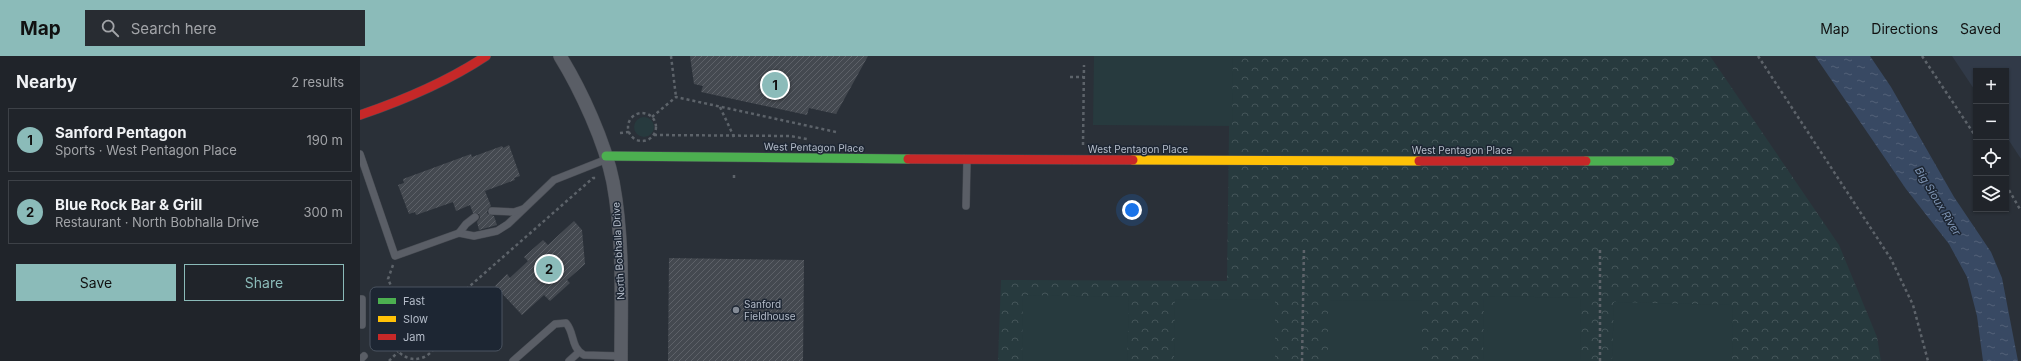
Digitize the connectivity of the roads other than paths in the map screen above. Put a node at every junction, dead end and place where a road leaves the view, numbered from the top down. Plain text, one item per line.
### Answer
1 (486, 56) edge
2 (560, 56) edge
3 (360, 115) edge
4 (360, 154) edge
5 (606, 158) junction
6 (967, 160) junction
7 (1670, 161) dead end
8 (966, 206) dead end
9 (524, 209) junction
10 (492, 210) dead end
11 (475, 217) dead end
12 (459, 233) junction
13 (360, 299) edge
14 (362, 325) dead end
15 (579, 352) junction
16 (621, 359) edge
17 (513, 361) edge
18 (569, 361) edge

1 - 3 street
2 - 5 street, North Bobhalla Drive
4 - 12 lane
5 - 6 street, West Pentagon Place
5 - 9 lane
5 - 16 street, North Bobhalla Drive
6 - 7 street, West Pentagon Place
6 - 8 lane
9 - 10 lane
9 - 12 lane
11 - 12 lane
13 - 14 lane
15 - 16 lane
15 - 17 lane
15 - 18 lane

